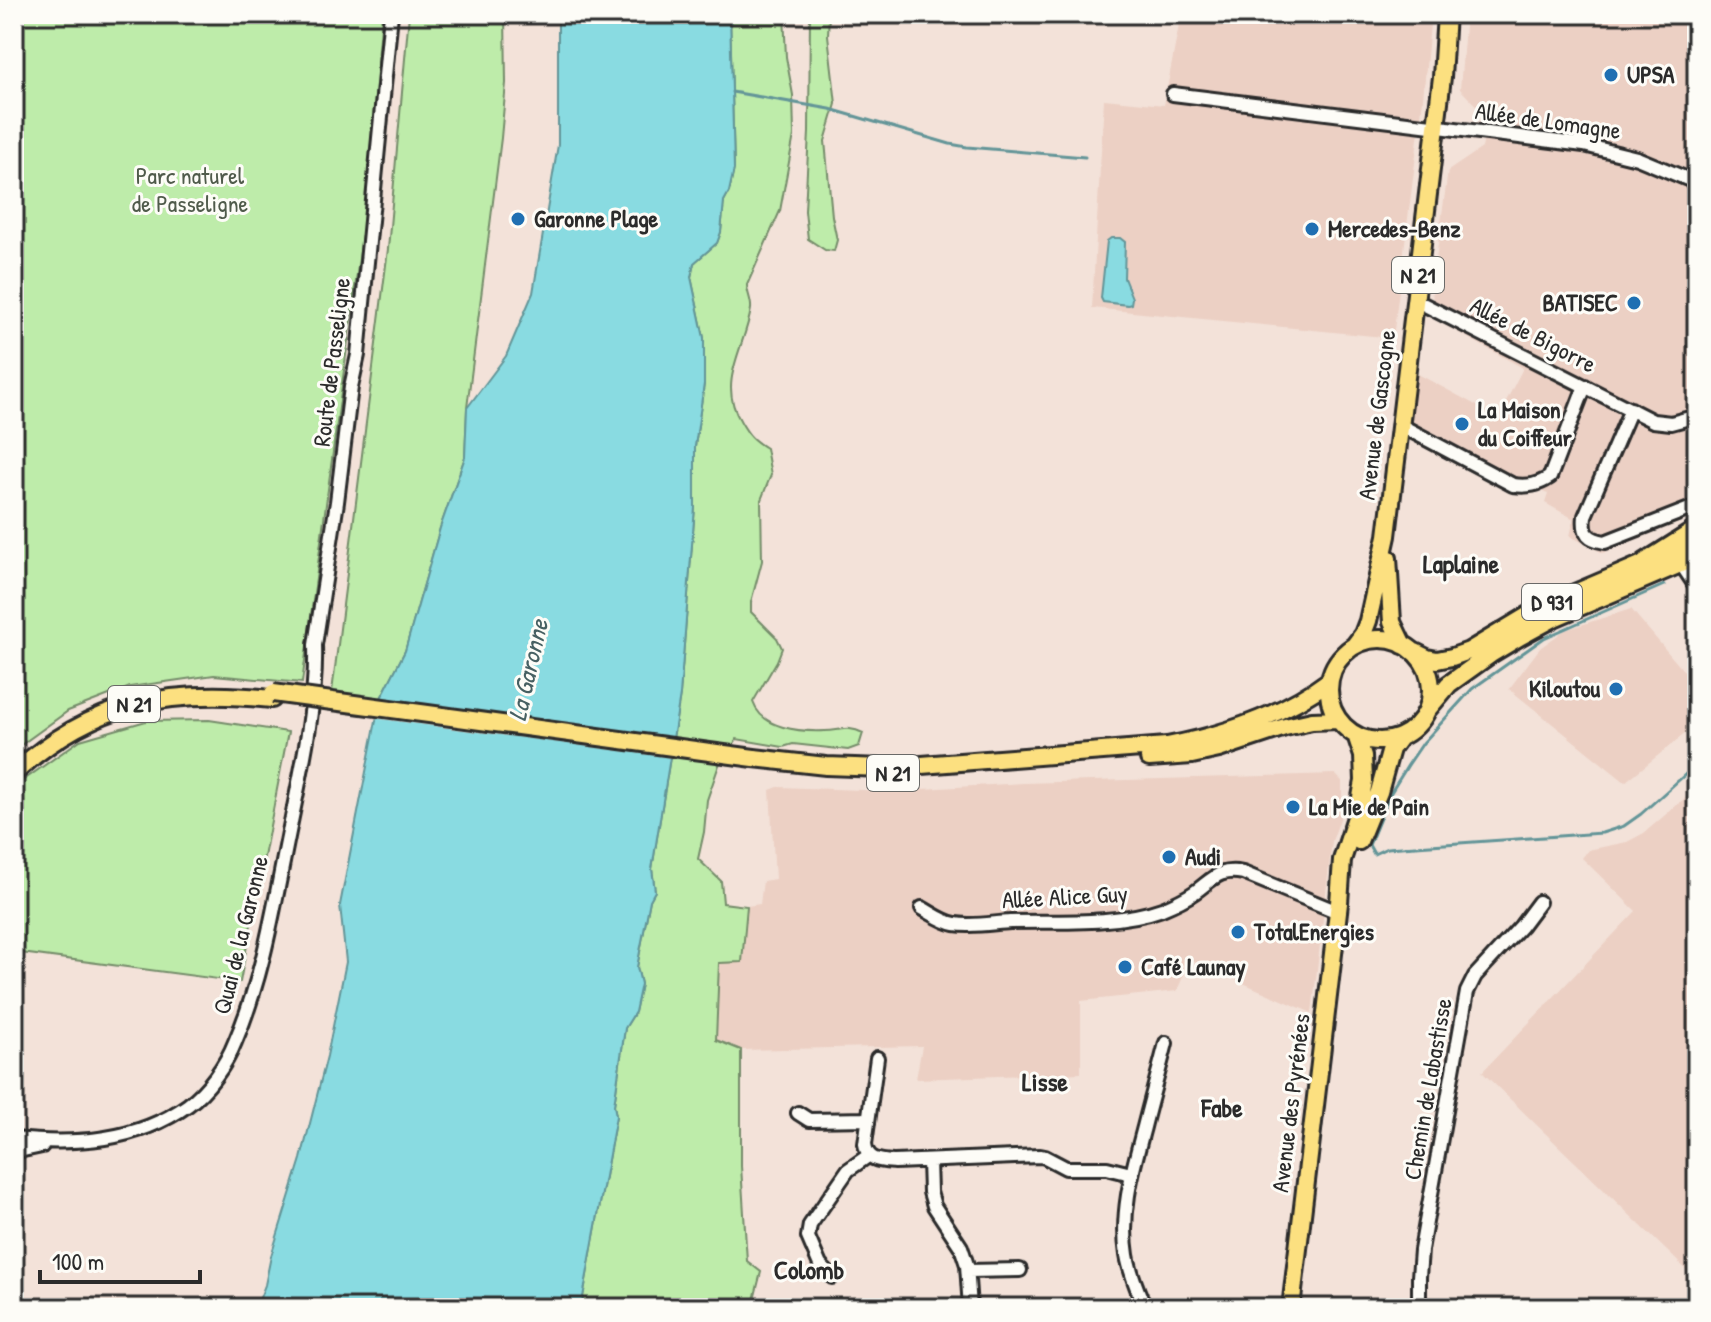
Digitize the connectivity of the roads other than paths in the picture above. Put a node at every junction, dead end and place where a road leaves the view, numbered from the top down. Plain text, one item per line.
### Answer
1 (391, 14) edge
2 (1446, 14) edge
3 (1173, 94) dead end
4 (1436, 128) junction
5 (1697, 183) edge
6 (1415, 300) junction
7 (1585, 386) junction
8 (1631, 409) junction
9 (1697, 416) edge
10 (1400, 425) junction
11 (1697, 506) edge
12 (1697, 530) edge
13 (1387, 536) junction
14 (1697, 543) edge
15 (1697, 557) edge
16 (1645, 563) junction
17 (1681, 564) junction
18 (1697, 588) edge
19 (1354, 646) junction
20 (1408, 648) junction
21 (1330, 680) junction
22 (272, 696) junction
23 (1427, 711) junction
24 (310, 715) joint
25 (1339, 720) junction
26 (1356, 735) junction
27 (1400, 737) junction
28 (754, 761) junction
29 (14, 765) edge
30 (14, 773) edge
31 (1539, 902) dead end
32 (922, 908) dead end
33 (1338, 908) junction
34 (1166, 1043) dead end
35 (877, 1058) dead end
36 (798, 1113) dead end
37 (868, 1119) junction
38 (14, 1139) edge
39 (53, 1143) junction
40 (14, 1152) edge
41 (868, 1156) junction
42 (929, 1161) junction
43 (1131, 1174) junction
44 (1020, 1270) dead end
45 (968, 1271) junction
46 (832, 1277) dead end
47 (970, 1308) edge
48 (1145, 1308) edge
49 (1291, 1308) edge
50 (1419, 1308) edge

1 - 24 street, Route de Passeligne
2 - 4 main road, Avenue de Gascogne / N 21
3 - 4 street, Allée de Lomagne
4 - 5 street, Allée de Lomagne
4 - 6 main road, Avenue de Gascogne / N 21
6 - 7 street, Allée de Bigorre
6 - 10 main road, Avenue de Gascogne / N 21
7 - 8 street, Allée de Bigorre
7 - 10 street
8 - 9 street, Allée de Bigorre
8 - 11 street
10 - 13 main road, Avenue de Gascogne / N 21
12 - 16 highway
13 - 19 main road, Avenue de Gascogne / N 21
13 - 20 main road, Avenue de Gascogne / N 21
14 - 16 main road, D 931
15 - 17 main road, D 931
16 - 20 main road, D 931
17 - 18 street
17 - 23 main road, D 931
19 - 20 main road
19 - 21 main road
20 - 23 main road
21 - 25 main road
21 - 28 main road, N 21
22 - 28 main road, N 21, bridge
22 - 29 main road, N 21
22 - 30 main road, N 21
23 - 27 main road
24 - 39 street, Quai de la Garonne
25 - 26 main road
25 - 28 main road, N 21
26 - 27 main road
26 - 33 main road, Avenue des Pyrénées
27 - 33 main road, Avenue des Pyrénées
31 - 50 street, Chemin de Labastisse
32 - 33 street, Allée Alice Guy
33 - 49 main road, Avenue des Pyrénées
34 - 43 street
35 - 37 street
36 - 37 street
37 - 41 street
38 - 39 street, Quai de la Garonne
39 - 40 street, Quai de la Garonne
41 - 42 street
41 - 46 street
42 - 43 street
42 - 45 street
43 - 48 street
44 - 45 street
45 - 47 street

